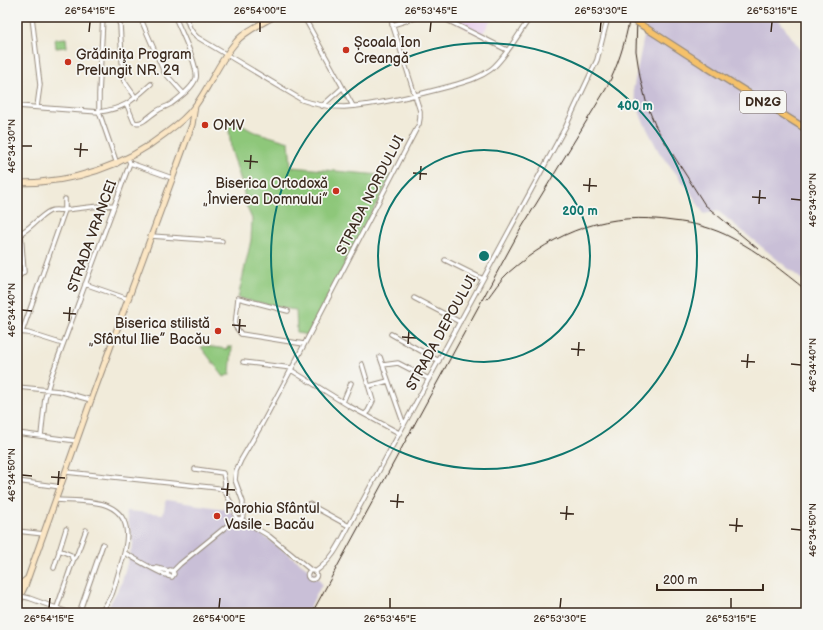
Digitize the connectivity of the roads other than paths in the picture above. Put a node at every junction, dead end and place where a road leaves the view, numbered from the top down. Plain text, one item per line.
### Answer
1 (32, 17) edge
2 (103, 17) edge
3 (117, 17) edge
4 (140, 17) edge
5 (175, 17) edge
6 (186, 17) edge
7 (273, 17) edge
8 (304, 17) edge
9 (390, 17) edge
10 (418, 17) edge
11 (441, 17) edge
12 (530, 17) edge
13 (608, 17) edge
14 (629, 17) edge
15 (392, 25) junction
16 (507, 50) junction
17 (227, 55) junction
18 (151, 84) dead end
19 (342, 88) junction
20 (183, 93) junction
21 (416, 96) junction
22 (136, 98) junction
23 (126, 105) junction
24 (17, 106) edge
25 (195, 106) junction
26 (322, 106) junction
27 (353, 106) junction
28 (37, 107) junction
29 (99, 112) junction
30 (184, 118) junction
31 (192, 125) junction
32 (806, 128) edge
33 (129, 161) junction
34 (117, 164) junction
35 (172, 178) junction
36 (17, 183) edge
37 (65, 199) dead end
38 (114, 205) junction
39 (65, 210) junction
40 (19, 234) edge
41 (151, 236) junction
42 (222, 241) dead end
43 (445, 260) dead end
44 (17, 278) edge
45 (483, 279) junction
46 (85, 284) junction
47 (414, 298) dead end
48 (128, 299) junction
49 (288, 311) dead end
50 (17, 321) edge
51 (460, 322) junction
52 (19, 332) edge
53 (391, 334) dead end
54 (63, 344) junction
55 (304, 344) junction
56 (380, 357) dead end
57 (439, 361) junction
58 (243, 362) dead end
59 (362, 364) dead end
60 (383, 365) junction
61 (292, 369) junction
62 (429, 379) junction
63 (388, 381) junction
64 (351, 383) dead end
65 (369, 386) junction
66 (17, 387) edge
67 (47, 390) junction
68 (91, 400) junction
69 (343, 402) junction
70 (365, 414) junction
71 (404, 425) junction
72 (17, 433) edge
73 (399, 433) junction
74 (41, 436) junction
75 (77, 441) junction
76 (195, 469) dead end
77 (66, 472) junction
78 (17, 481) edge
79 (61, 487) junction
80 (224, 490) junction
81 (56, 500) junction
82 (309, 504) dead end
83 (239, 515) junction
84 (350, 526) junction
85 (66, 529) dead end
86 (17, 530) edge
87 (86, 530) dead end
88 (44, 534) junction
89 (103, 544) dead end
90 (59, 550) junction
91 (125, 553) junction
92 (73, 560) junction
93 (54, 568) dead end
94 (28, 578) junction
95 (17, 587) edge
96 (19, 594) edge
97 (32, 599) junction
98 (18, 605) edge
99 (56, 608) junction
100 (54, 613) edge
101 (70, 613) edge
102 (79, 613) edge
103 (101, 613) edge

1 - 28 street
2 - 29 street
3 - 22 street
4 - 20 street
5 - 20 street
6 - 17 street
7 - 17 street
8 - 19 street
9 - 15 street, STRADA NORDULUI
10 - 15 street
11 - 16 street
12 - 16 street
13 - 45 street, STRADA DEPOULUI
14 - 32 main road, DN2G, bridge
15 - 21 street, STRADA NORDULUI
16 - 21 street
17 - 25 street
17 - 26 street
18 - 22 street
19 - 26 street
19 - 27 street
20 - 23 street
21 - 27 street
21 - 55 street, STRADA NORDULUI
22 - 23 street
23 - 29 street
24 - 28 street
25 - 30 street
25 - 31 street
26 - 27 street
28 - 29 street
29 - 34 street
30 - 31 street
30 - 33 street
31 - 35 street
33 - 34 street
33 - 35 street
33 - 38 street, STRADA VRANCEI
34 - 36 street
35 - 41 street
37 - 39 street
38 - 39 street
38 - 46 street, STRADA VRANCEI
39 - 40 street
39 - 52 street
40 - 44 street
41 - 42 street
41 - 48 street
43 - 45 street
45 - 51 street, STRADA DEPOULUI
46 - 48 street
46 - 54 street, STRADA VRANCEI
47 - 51 street
48 - 68 street
49 - 55 street
50 - 52 street
51 - 57 street, STRADA DEPOULUI
52 - 54 street
53 - 57 street
54 - 67 street, STRADA VRANCEI
55 - 61 street, STRADA NORDULUI
56 - 60 street
57 - 62 street, STRADA DEPOULUI
58 - 61 street
59 - 65 street
60 - 62 street
60 - 63 street
61 - 69 street
61 - 83 street, STRADA NORDULUI
62 - 71 street, STRADA DEPOULUI
63 - 65 street
63 - 71 street
64 - 69 street
65 - 70 street
66 - 67 street
67 - 68 street
67 - 74 street, STRADA VRANCEI
68 - 75 street
69 - 70 street
70 - 73 street
71 - 73 street, STRADA DEPOULUI
72 - 74 street
73 - 84 street, STRADA DEPOULUI
74 - 75 street
75 - 77 street
76 - 80 street
77 - 79 street
77 - 80 street
78 - 79 street
79 - 81 street
80 - 83 street
81 - 88 street
81 - 91 street
82 - 84 street
83 - 84 street, STRADA DEPOULUI
83 - 91 street
85 - 90 street
86 - 88 street
87 - 92 street
88 - 94 street
89 - 102 street
90 - 92 street
90 - 93 street
91 - 103 street
92 - 99 street
94 - 95 street
94 - 96 street
96 - 97 street
96 - 98 street
97 - 98 street
97 - 99 street
99 - 100 street
99 - 101 street

